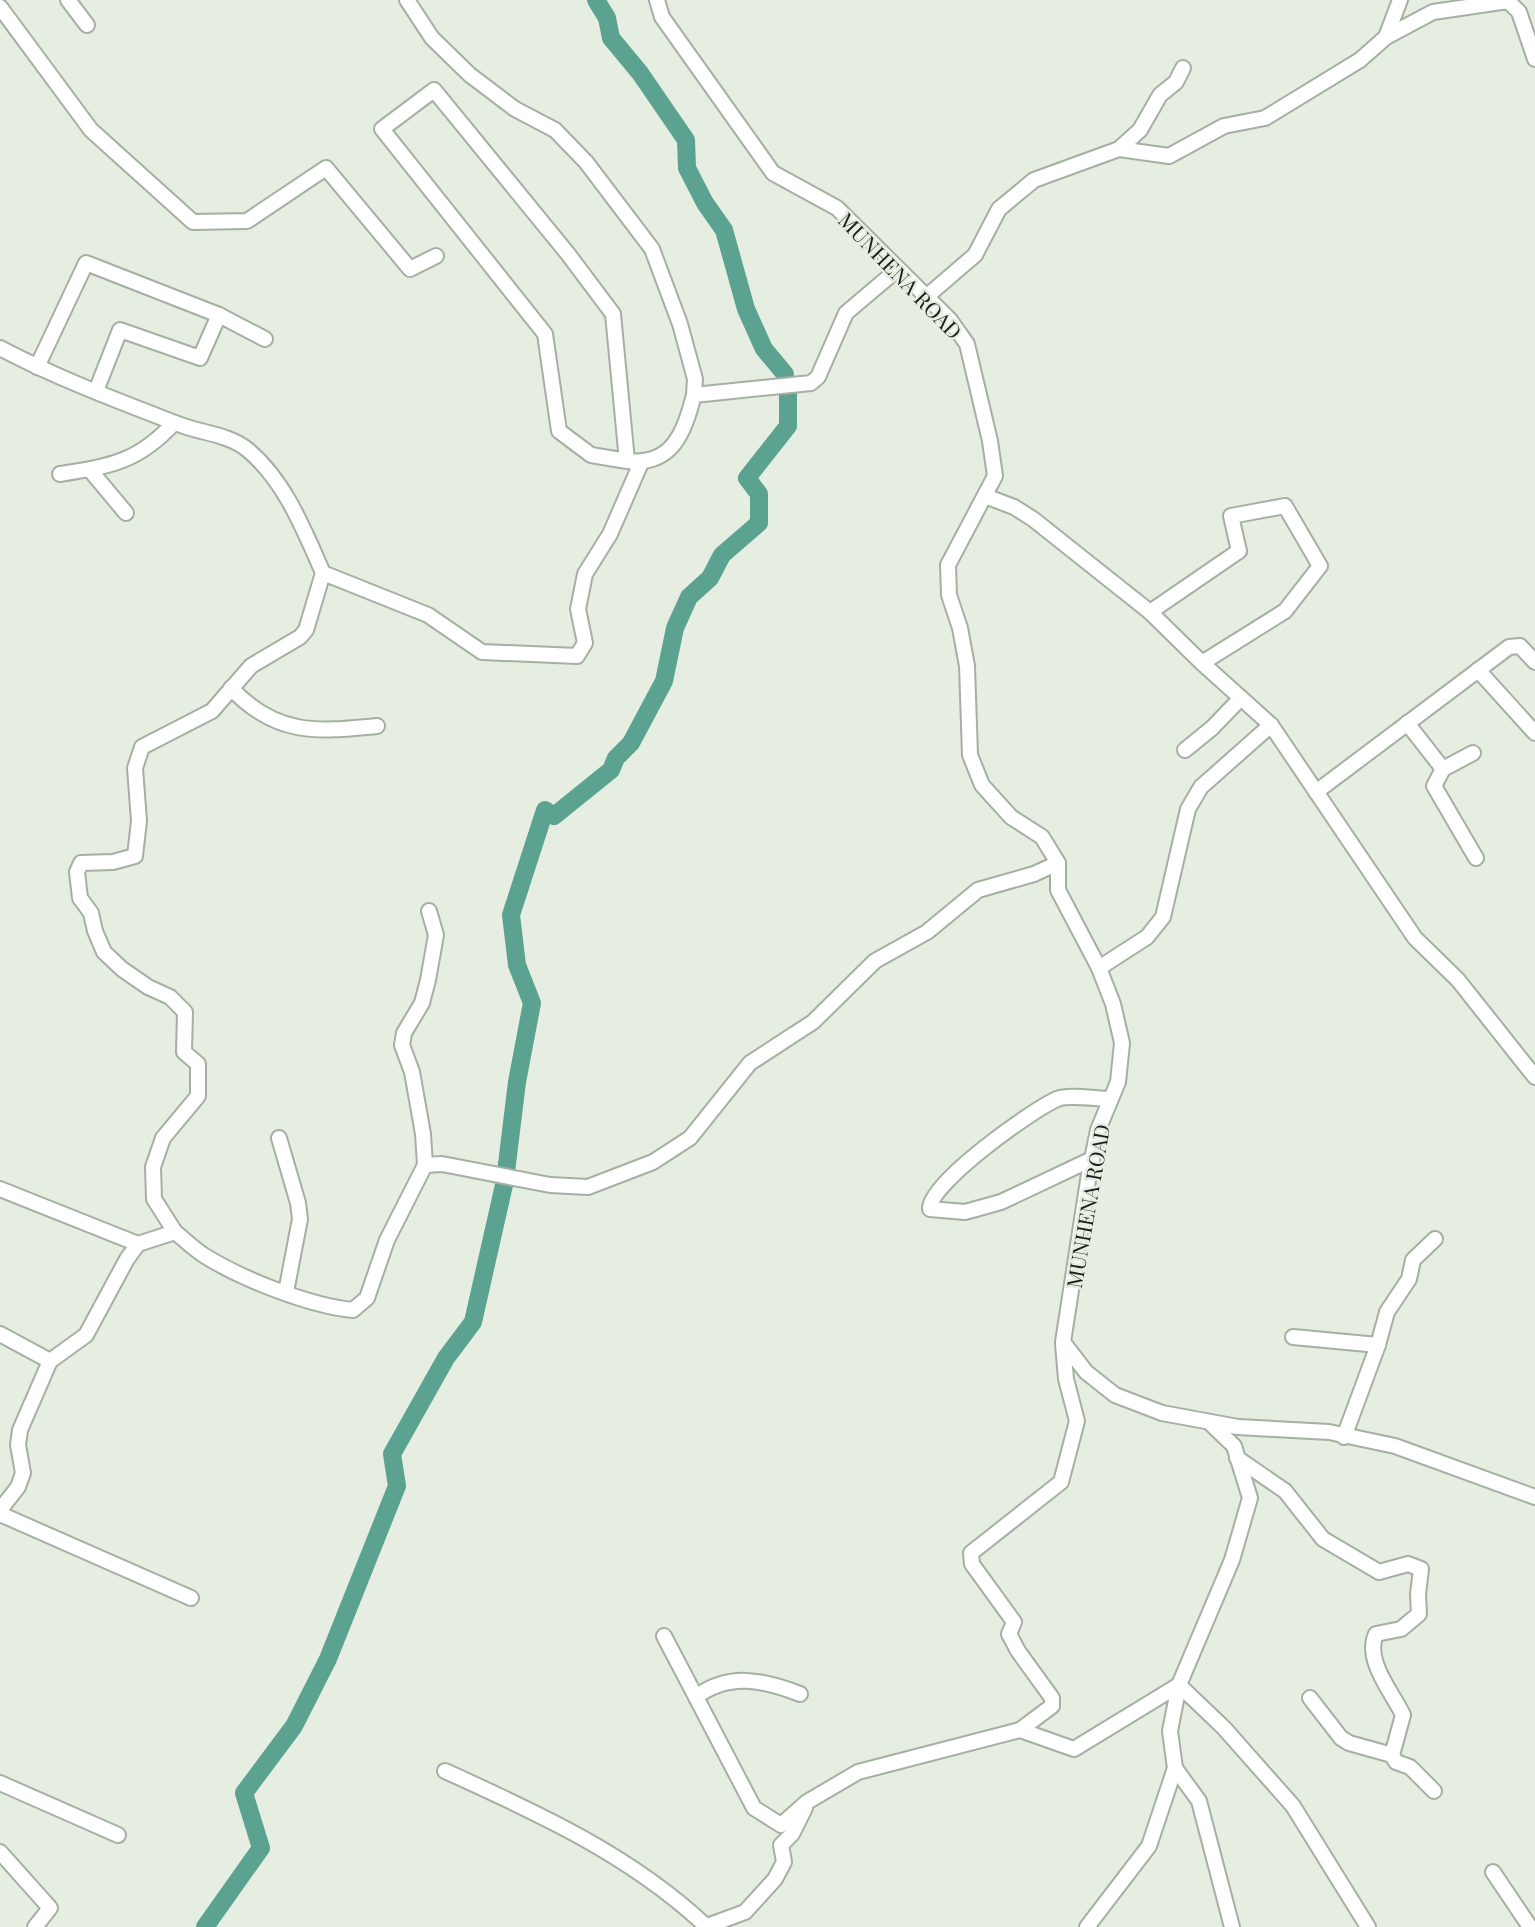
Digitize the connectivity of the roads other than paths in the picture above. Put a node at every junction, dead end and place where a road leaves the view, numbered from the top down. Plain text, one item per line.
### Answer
1 (68, 0) edge
2 (407, 0) edge
3 (657, 0) edge
4 (1400, 0) edge
5 (0, 7) edge
6 (87, 25) dead end
7 (1386, 37) junction
8 (1535, 59) edge
9 (1183, 68) dead end
10 (1119, 149) junction
11 (436, 256) dead end
12 (898, 269) junction
13 (926, 297) junction
14 (219, 316) junction
15 (265, 339) dead end
16 (0, 348) edge
17 (37, 367) junction
18 (96, 391) junction
19 (695, 395) junction
20 (174, 423) junction
21 (634, 462) junction
22 (90, 470) junction
23 (60, 474) dead end
24 (985, 496) junction
25 (126, 513) dead end
26 (323, 573) junction
27 (1150, 612) junction
28 (1535, 662) edge
29 (1202, 663) junction
30 (1478, 670) junction
31 (231, 688) junction
32 (1241, 698) junction
33 (1407, 723) junction
34 (1271, 725) junction
35 (377, 726) dead end
36 (1535, 733) edge
37 (1185, 750) dead end
38 (1473, 753) dead end
39 (1443, 769) junction
40 (1316, 792) junction
41 (1476, 858) dead end
42 (1058, 863) junction
43 (429, 911) dead end
44 (1099, 968) junction
45 (1535, 1077) edge
46 (1110, 1099) junction
47 (279, 1138) dead end
48 (1092, 1159) junction
49 (425, 1165) junction
50 (0, 1189) edge
51 (175, 1232) junction
52 (1435, 1239) dead end
53 (138, 1244) junction
54 (286, 1292) junction
55 (0, 1334) edge
56 (1293, 1336) dead end
57 (1063, 1342) junction
58 (1378, 1345) junction
59 (50, 1361) junction
60 (1208, 1422) junction
61 (1344, 1437) junction
62 (1237, 1458) junction
63 (1535, 1497) edge
64 (0, 1512) edge
65 (191, 1598) dead end
66 (664, 1636) dead end
67 (1179, 1685) junction
68 (800, 1695) dead end
69 (696, 1697) junction
70 (1310, 1698) dead end
71 (1020, 1730) junction
72 (1392, 1755) junction
73 (1175, 1768) junction
74 (445, 1771) dead end
75 (0, 1783) edge
76 (1434, 1791) dead end
77 (807, 1802) junction
78 (118, 1835) dead end
79 (0, 1852) edge
80 (1493, 1872) dead end
81 (35, 1927) edge
82 (707, 1927) edge
83 (1087, 1927) edge
84 (1232, 1927) edge
85 (1368, 1927) edge
86 (1530, 1927) edge

1 - 6 street
2 - 19 street
3 - 12 street, MUNHENA ROAD
4 - 7 street
5 - 11 street
7 - 8 street
7 - 10 street
9 - 10 street
10 - 13 street
12 - 13 street, MUNHENA ROAD
12 - 19 street
13 - 24 street, MUNHENA ROAD
14 - 15 street
14 - 17 street
14 - 18 street
16 - 17 street
17 - 18 street
18 - 20 street
19 - 21 street
20 - 22 street
20 - 26 street
21 - 21 street
21 - 26 street
22 - 23 street
22 - 25 street
24 - 27 street
24 - 42 street, MUNHENA ROAD
26 - 31 street
27 - 29 street
27 - 29 street
28 - 30 street
29 - 32 street
30 - 33 street
30 - 36 street
31 - 35 street
31 - 51 street
32 - 34 street
32 - 37 street
33 - 39 street
33 - 40 street
34 - 40 street
34 - 44 street
38 - 39 street
39 - 41 street
40 - 45 street
42 - 44 street, MUNHENA ROAD
42 - 49 street
43 - 49 street
44 - 46 street, MUNHENA ROAD
46 - 48 street, MUNHENA ROAD
46 - 48 street
47 - 54 street
48 - 57 street, MUNHENA ROAD
49 - 54 street
50 - 53 street
51 - 53 street
51 - 54 street
52 - 58 street
53 - 59 street
55 - 59 street
56 - 58 street
57 - 60 street
57 - 71 street, MUNHENA ROAD
58 - 61 street
59 - 64 street
60 - 61 street
60 - 62 street
61 - 63 street
62 - 67 street
62 - 72 street
64 - 65 street
66 - 69 street
67 - 71 street
67 - 73 street
67 - 85 street
68 - 69 street
69 - 77 street
70 - 72 street
71 - 77 street
72 - 76 street
73 - 83 street
73 - 84 street
74 - 82 street
75 - 78 street
77 - 82 street
79 - 81 street
80 - 86 street

